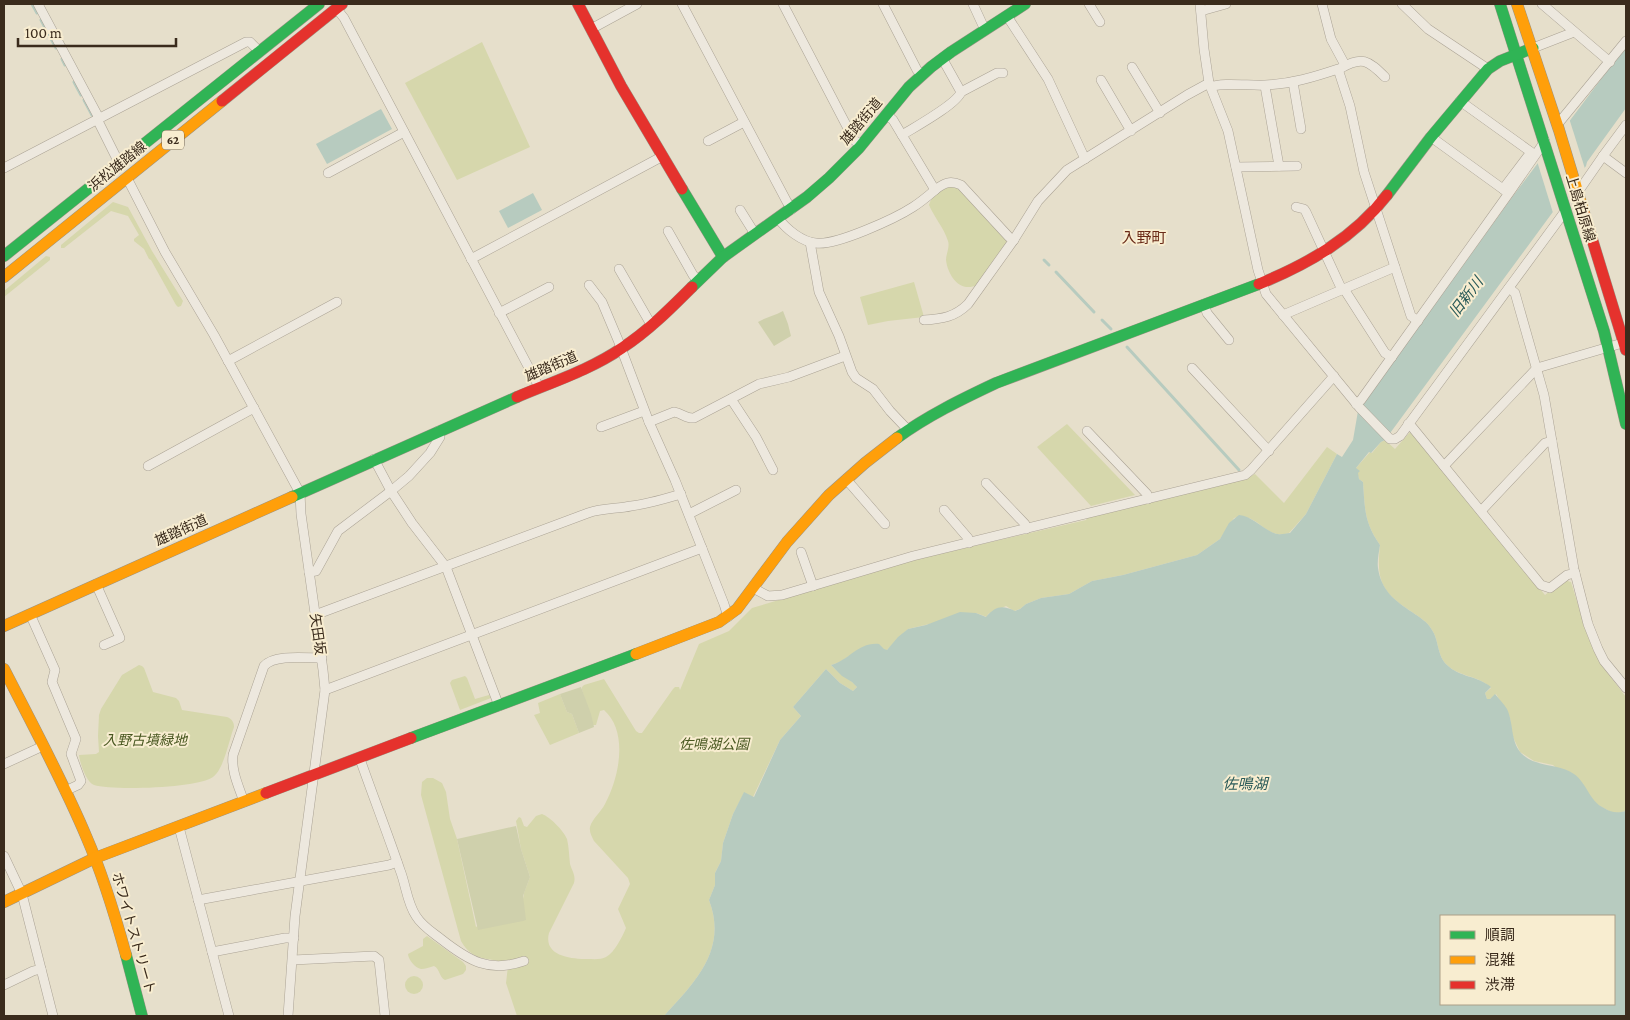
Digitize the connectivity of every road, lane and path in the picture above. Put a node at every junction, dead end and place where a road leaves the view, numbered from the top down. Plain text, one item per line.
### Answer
1 (38, 4) edge
2 (319, 4) edge
3 (578, 4) edge
4 (637, 4) edge
5 (682, 4) edge
6 (783, 4) edge
7 (883, 4) edge
8 (973, 4) edge
9 (1025, 4) edge
10 (1089, 4) edge
11 (1226, 4) edge
12 (1322, 4) edge
13 (1402, 4) edge
14 (1500, 4) edge
15 (1517, 4) edge
16 (1542, 4) edge
17 (339, 6) edge
18 (1200, 7) edge
19 (1007, 16) junction
20 (1100, 22) dead end
21 (591, 29) junction
22 (985, 30) junction
23 (1574, 32) junction
24 (1626, 41) edge
25 (1532, 48) junction
26 (259, 51) junction
27 (1517, 54) junction
28 (942, 58) junction
29 (1610, 62) junction
30 (1132, 67) dead end
31 (1342, 67) junction
32 (1488, 69) junction
33 (1003, 73) dead end
34 (922, 75) junction
35 (1385, 77) dead end
36 (1101, 80) dead end
37 (1293, 82) junction
38 (1210, 85) junction
39 (1265, 86) junction
40 (961, 92) junction
41 (1460, 100) junction
42 (1160, 113) junction
43 (886, 114) junction
44 (98, 119) junction
45 (744, 122) junction
46 (1626, 125) edge
47 (1558, 127) junction
48 (1301, 129) dead end
49 (1131, 131) junction
50 (404, 132) junction
51 (902, 136) junction
52 (1431, 137) junction
53 (708, 141) dead end
54 (1545, 144) junction
55 (861, 145) junction
56 (663, 156) junction
57 (1603, 156) junction
58 (1085, 159) junction
59 (119, 163) junction
60 (1279, 166) junction
61 (1297, 166) dead end
62 (1236, 167) junction
63 (4, 168) edge
64 (328, 173) dead end
65 (1626, 173) edge
66 (127, 178) junction
67 (1577, 189) junction
68 (935, 190) junction
69 (1506, 191) junction
70 (1296, 207) dead end
71 (1565, 207) junction
72 (792, 209) junction
73 (1376, 209) junction
74 (740, 210) dead end
75 (778, 218) junction
76 (668, 231) dead end
77 (755, 234) junction
78 (1014, 240) junction
79 (810, 242) junction
80 (1325, 251) junction
81 (4, 256) edge
82 (723, 257) junction
83 (470, 259) junction
84 (1395, 267) junction
85 (619, 269) dead end
86 (4, 277) edge
87 (698, 281) junction
88 (1262, 282) junction
89 (589, 285) dead end
90 (549, 287) dead end
91 (1509, 288) junction
92 (1343, 289) junction
93 (337, 302) dead end
94 (1204, 304) junction
95 (499, 313) junction
96 (1283, 315) junction
97 (924, 320) dead end
98 (1418, 321) junction
99 (653, 325) junction
100 (1229, 340) dead end
101 (1626, 345) edge
102 (1609, 347) junction
103 (621, 349) junction
104 (845, 356) junction
105 (1392, 357) junction
106 (228, 361) junction
107 (1192, 368) dead end
108 (1536, 368) junction
109 (1334, 376) junction
110 (539, 388) junction
111 (731, 399) junction
112 (1358, 405) junction
113 (254, 408) junction
114 (644, 410) junction
115 (649, 422) junction
116 (1408, 424) junction
117 (1626, 424) edge
118 (601, 427) dead end
119 (908, 430) junction
120 (438, 431) junction
121 (1087, 432) dead end
122 (1552, 441) junction
123 (1268, 451) junction
124 (374, 459) junction
125 (148, 466) dead end
126 (1444, 466) junction
127 (773, 470) dead end
128 (846, 479) junction
129 (986, 483) dead end
130 (736, 490) dead end
131 (391, 491) junction
132 (300, 493) junction
133 (681, 494) junction
134 (1148, 499) junction
135 (944, 510) dead end
136 (1481, 511) junction
137 (689, 514) junction
138 (885, 524) dead end
139 (1026, 529) junction
140 (969, 543) junction
141 (702, 548) junction
142 (801, 552) dead end
143 (446, 567) junction
144 (309, 572) junction
145 (1575, 573) junction
146 (96, 584) junction
147 (813, 586) junction
148 (754, 588) junction
149 (30, 614) junction
150 (315, 615) junction
151 (728, 617) junction
152 (4, 626) edge
153 (472, 634) junction
154 (104, 645) dead end
155 (322, 658) junction
156 (4, 669) edge
157 (1626, 688) edge
158 (325, 690) junction
159 (499, 706) junction
160 (43, 746) junction
161 (360, 759) junction
162 (4, 764) edge
163 (314, 776) junction
164 (65, 791) junction
165 (244, 802) junction
166 (179, 827) junction
167 (4, 856) edge
168 (96, 858) junction
169 (397, 862) junction
170 (300, 881) junction
171 (22, 894) junction
172 (198, 900) junction
173 (4, 902) edge
174 (294, 938) junction
175 (212, 952) junction
176 (293, 960) junction
177 (524, 962) dead end
178 (41, 969) junction
179 (4, 985) edge
180 (53, 1016) edge
181 (142, 1016) edge
182 (229, 1016) edge
183 (288, 1016) edge
184 (385, 1016) edge

1 - 44 street
2 - 26 street, 浜松雄踏線 / 62
3 - 21 street
4 - 21 street
5 - 45 street
6 - 55 street
7 - 34 street
8 - 22 street
9 - 19 street, 雄踏街道
10 - 20 street
11 - 18 street
12 - 31 street
13 - 32 street
14 - 27 street, 上島柏原線
15 - 25 street, 上島柏原線
16 - 23 street
17 - 50 street
17 - 66 street, 浜松雄踏線 / 62
18 - 38 street
19 - 22 street, 雄踏街道
19 - 58 street
21 - 56 street
22 - 28 street, 雄踏街道
23 - 25 street
23 - 29 street
24 - 29 street
25 - 27 street
25 - 47 street, 上島柏原線
26 - 44 street
26 - 59 street, 浜松雄踏線 / 62
27 - 32 street
27 - 54 street, 上島柏原線
28 - 34 street, 雄踏街道
28 - 40 street
29 - 47 street
30 - 42 street
31 - 35 street
31 - 37 street
31 - 73 street
32 - 41 street
33 - 40 street
34 - 43 street, 雄踏街道
36 - 49 street
37 - 39 street
37 - 48 street
38 - 39 street
38 - 42 street
38 - 62 street
39 - 60 street
40 - 51 street
41 - 52 street
41 - 69 street
42 - 49 street
43 - 51 street
43 - 55 street, 雄踏街道
44 - 59 street
44 - 63 street
45 - 53 street
45 - 72 street
46 - 57 street
47 - 67 street, 上島柏原線
49 - 58 street
50 - 64 street
50 - 83 street
51 - 68 street
52 - 69 street
52 - 73 street
54 - 69 street
54 - 71 street, 上島柏原線
55 - 72 street, 雄踏街道
56 - 82 street
56 - 83 street
57 - 65 street
57 - 67 street
58 - 78 street
59 - 66 street
59 - 81 street, 浜松雄踏線 / 62
60 - 61 street
60 - 62 street
62 - 88 street
66 - 86 street, 浜松雄踏線 / 62
66 - 106 street
67 - 101 street, 上島柏原線
68 - 78 street
68 - 79 street
69 - 98 street
70 - 80 street
71 - 91 street
71 - 102 street, 上島柏原線
72 - 75 street, 雄踏街道
73 - 80 street
73 - 84 street
74 - 77 street
75 - 77 street, 雄踏街道
75 - 79 street
76 - 87 street
77 - 82 street, 雄踏街道
78 - 97 street
79 - 104 street
80 - 88 street
80 - 92 street
82 - 87 street, 雄踏街道
83 - 95 street
84 - 92 street
84 - 98 street
85 - 99 street
87 - 99 street, 雄踏街道
88 - 94 street
88 - 96 street
89 - 103 street
90 - 95 street
91 - 108 street
91 - 116 street
92 - 96 street
92 - 105 street
93 - 106 street
94 - 100 street
94 - 119 street
95 - 110 street
96 - 109 street
98 - 105 street
99 - 103 street, 雄踏街道
101 - 102 street
102 - 108 street
102 - 117 street, 上島柏原線
103 - 110 street, 雄踏街道
103 - 114 street
104 - 111 street
104 - 119 street
105 - 112 street
106 - 113 street
107 - 123 street
108 - 122 street
108 - 126 street
109 - 112 street
109 - 123 street
110 - 120 street, 雄踏街道
111 - 115 street
111 - 127 street
112 - 116 street
113 - 125 street
113 - 132 street
114 - 115 street
114 - 118 street
115 - 133 street
116 - 126 street
119 - 128 street
120 - 124 street, 雄踏街道
120 - 131 street
121 - 134 street
122 - 136 street
122 - 145 street
123 - 134 street
124 - 131 street
124 - 132 street, 雄踏街道
126 - 136 street
128 - 138 street
128 - 148 street
129 - 139 street
130 - 137 street
131 - 143 street
131 - 144 street
132 - 144 street, 矢田坂
132 - 146 street, 雄踏街道
133 - 137 street
133 - 143 street
134 - 139 street
135 - 140 street
136 - 145 street
137 - 141 street
139 - 140 street
140 - 147 street
141 - 151 street
141 - 153 street
142 - 147 street
143 - 150 street
143 - 153 street
144 - 150 street, 矢田坂
145 - 157 street
146 - 149 street, 雄踏街道
146 - 154 street
147 - 148 street
148 - 151 street
149 - 152 street, 雄踏街道
149 - 164 street
150 - 155 street, 矢田坂
151 - 159 street
153 - 158 street
153 - 159 street
155 - 158 street, 矢田坂
155 - 165 street
156 - 160 street, ホワイトストリート
158 - 163 street, 矢田坂
159 - 161 street
160 - 162 street
160 - 164 street, ホワイトストリート
161 - 163 street
161 - 169 street
163 - 165 street
163 - 170 street, 矢田坂
164 - 168 street, ホワイトストリート
165 - 166 street
166 - 168 street
166 - 172 street
167 - 171 street
168 - 171 street
168 - 181 street, ホワイトストリート
169 - 170 street
169 - 177 street
170 - 172 street
170 - 174 street, 矢田坂
171 - 173 street
171 - 178 street
172 - 175 street
174 - 175 street
174 - 176 street, 矢田坂
175 - 182 street
176 - 183 street, 矢田坂
176 - 184 street
178 - 179 street
178 - 180 street

